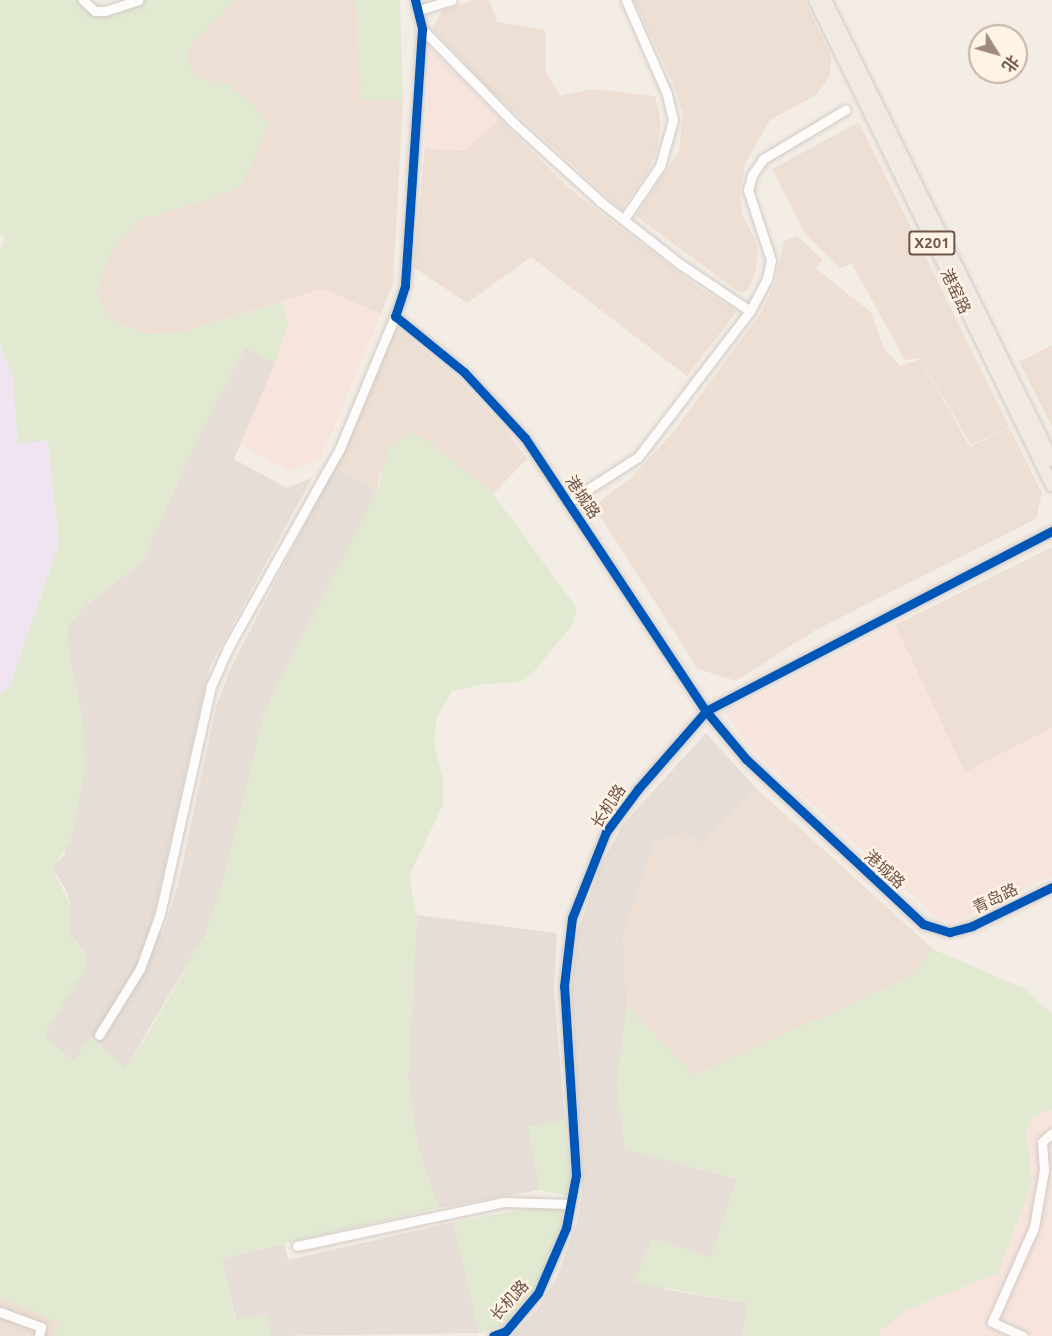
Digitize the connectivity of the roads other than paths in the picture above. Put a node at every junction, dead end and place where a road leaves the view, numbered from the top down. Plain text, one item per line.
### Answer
1 (83, 0) edge
2 (138, 0) edge
3 (415, 0) edge
4 (451, 0) edge
5 (626, 0) edge
6 (815, 0) edge
7 (825, 0) edge
8 (419, 10) junction
9 (422, 29) junction
10 (845, 110) dead end
11 (624, 219) junction
12 (750, 311) junction
13 (395, 316) junction
14 (1052, 460) edge
15 (1052, 485) edge
16 (568, 502) junction
17 (1052, 531) edge
18 (706, 711) junction
19 (1052, 887) edge
20 (950, 932) joint
21 (99, 1035) dead end
22 (1052, 1133) edge
23 (571, 1204) junction
24 (297, 1246) dead end
25 (0, 1312) edge
26 (39, 1336) edge
27 (493, 1336) edge
28 (1023, 1336) edge

1 - 2 street
3 - 8 street
4 - 8 street
5 - 11 street
6 - 15 main road, 港窑路 / X201
7 - 14 main road, 港窑路 / X201
8 - 9 street
9 - 11 street
9 - 13 street
10 - 12 street
11 - 12 street
12 - 16 street
13 - 16 street, 港城路
13 - 21 street
16 - 18 street, 港城路
17 - 18 street, 长机路
18 - 20 street, 港城路
18 - 23 street, 长机路
19 - 20 street, 青岛路
22 - 28 street
23 - 24 street
23 - 27 street, 长机路
25 - 26 street

